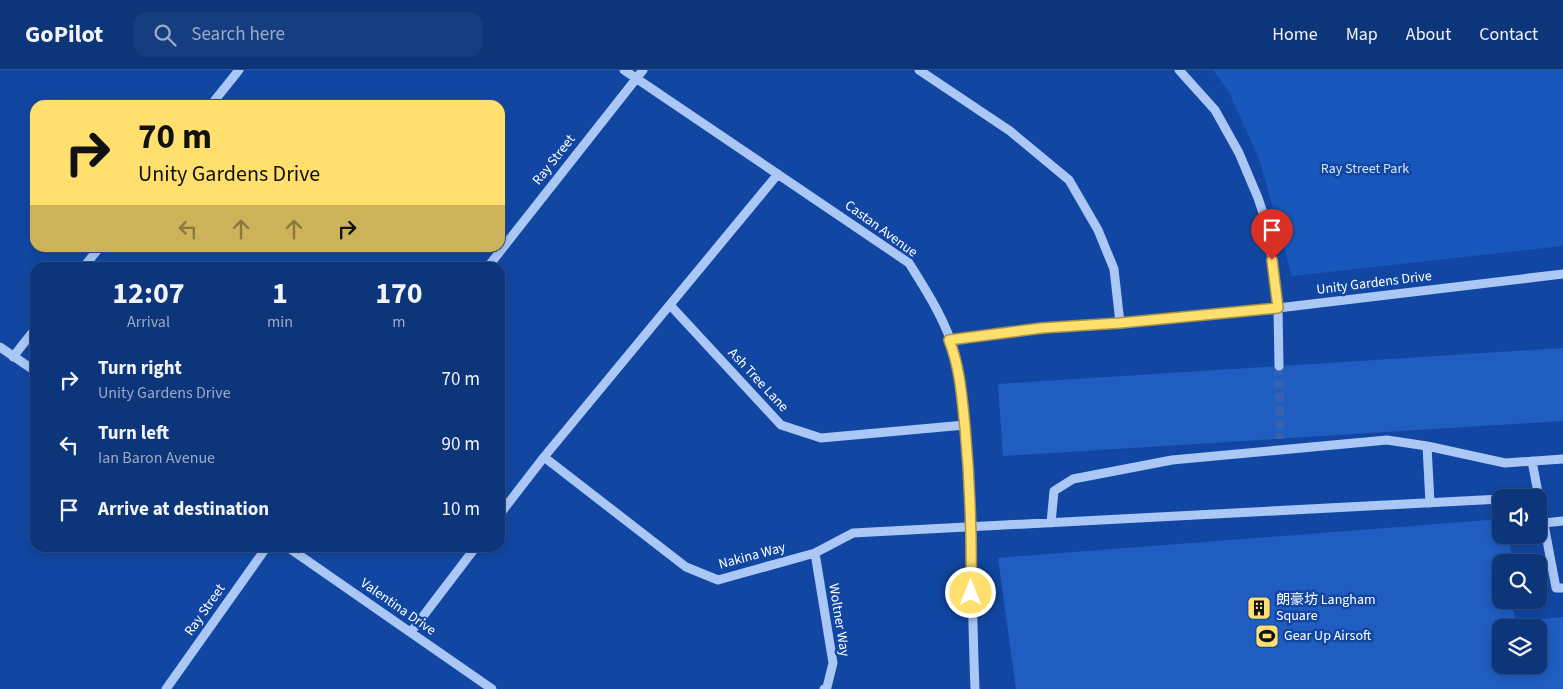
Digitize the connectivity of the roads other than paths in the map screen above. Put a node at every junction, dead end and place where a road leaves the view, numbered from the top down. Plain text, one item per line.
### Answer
1 (239, 70) edge
2 (624, 70) edge
3 (643, 70) edge
4 (919, 70) edge
5 (1179, 70) edge
6 (636, 78) junction
7 (215, 100) edge
8 (778, 174) junction
9 (505, 244) edge
10 (499, 252) edge
11 (491, 262) edge
12 (1563, 274) edge
13 (670, 305) junction
14 (1278, 308) junction
15 (1120, 323) junction
16 (30, 335) edge
17 (949, 340) junction
18 (0, 347) edge
19 (14, 356) junction
20 (1279, 366) tunnel mouth
21 (30, 368) edge
22 (964, 425) junction
23 (1280, 439) tunnel mouth
24 (1427, 446) junction
25 (1282, 450) junction
26 (544, 457) junction
27 (1563, 459) edge
28 (1532, 461) junction
29 (1537, 489) edge
30 (1492, 500) edge
31 (1430, 503) junction
32 (505, 508) edge
33 (1563, 522) edge
34 (1050, 523) junction
35 (1547, 523) edge
36 (972, 527) junction
37 (1547, 539) edge
38 (263, 552) edge
39 (295, 552) edge
40 (472, 552) edge
41 (815, 553) junction
42 (1563, 588) edge
43 (411, 632) junction
44 (166, 689) edge
45 (492, 689) edge
46 (824, 689) edge
47 (975, 689) edge

1 - 7 street
2 - 6 street, Castan Avenue
3 - 6 street, Ray Street
4 - 15 street
5 - 14 street
6 - 8 street, Castan Avenue
6 - 9 street, Ray Street
8 - 13 street
8 - 17 street, Castan Avenue
10 - 11 street, Ray Street
12 - 14 street, Unity Gardens Drive
13 - 22 street, Ash Tree Lane
13 - 26 street
14 - 15 street, Unity Gardens Drive
14 - 20 street
15 - 17 street, Unity Gardens Drive
16 - 19 street
17 - 22 street, Castan Avenue
18 - 19 street
19 - 21 street
22 - 36 street, Castan Avenue
23 - 25 street
24 - 25 street
24 - 28 street
24 - 31 street
25 - 34 street
26 - 32 street
26 - 41 street, Nakina Way
27 - 28 street
28 - 29 street
30 - 31 street, Nakina Way
31 - 34 street, Nakina Way
33 - 35 street
34 - 36 street, Nakina Way
36 - 41 street, Nakina Way
36 - 47 street, Castan Avenue
37 - 42 street
38 - 44 street, Ray Street
39 - 43 street, Valentina Drive
40 - 43 street
41 - 46 street, Woltner Way
43 - 45 street, Valentina Drive

